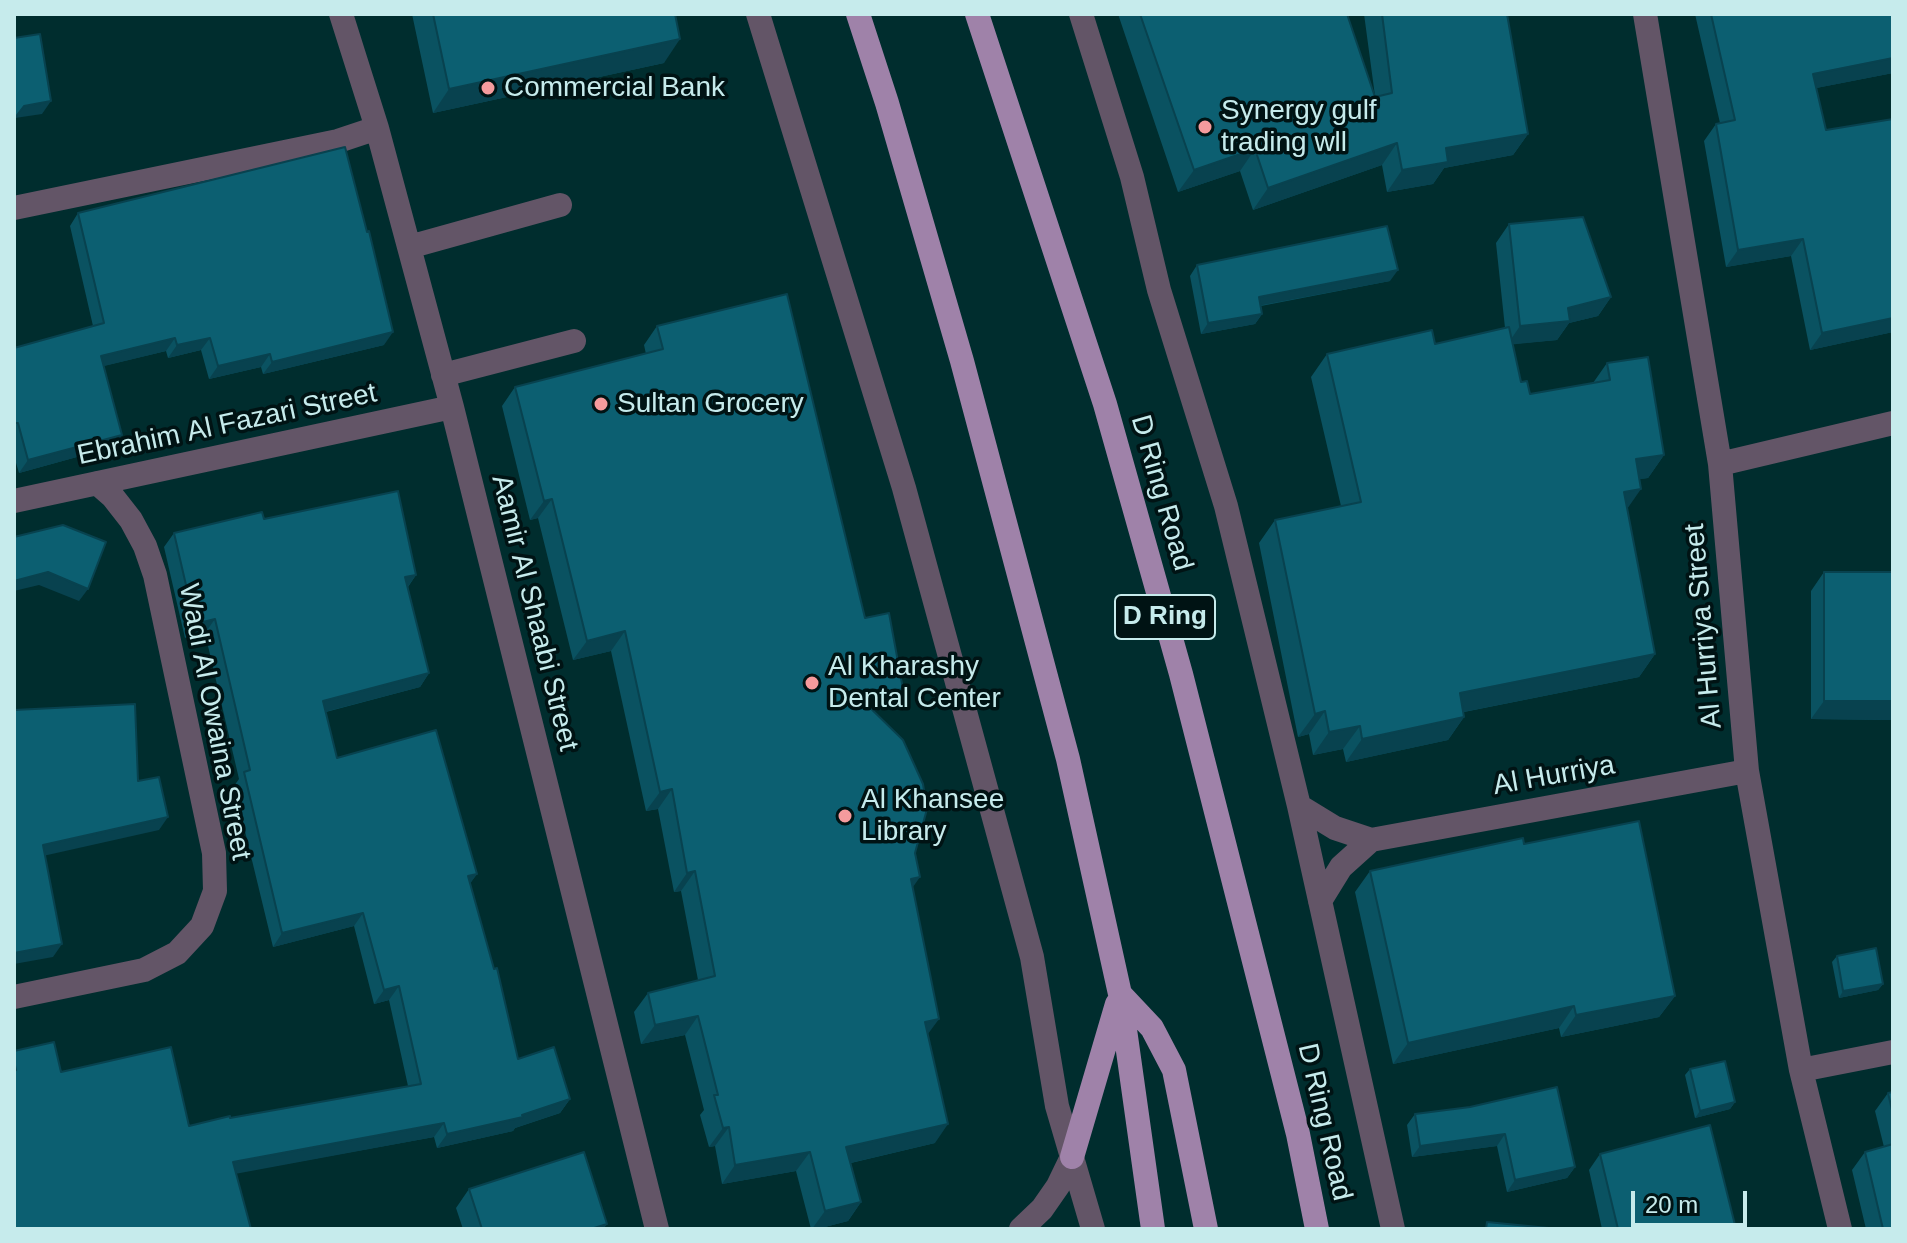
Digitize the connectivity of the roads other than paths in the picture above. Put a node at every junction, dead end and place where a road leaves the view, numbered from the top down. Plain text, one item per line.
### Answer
1 (341, 14) edge
2 (758, 14) edge
3 (858, 14) edge
4 (977, 14) edge
5 (986, 14) edge
6 (1081, 14) edge
7 (1645, 14) edge
8 (986, 39) junction
9 (377, 128) junction
10 (560, 205) dead end
11 (14, 208) edge
12 (409, 247) junction
13 (574, 341) dead end
14 (443, 375) junction
15 (452, 407) junction
16 (1893, 423) edge
17 (1720, 464) junction
18 (97, 483) junction
19 (14, 501) edge
20 (1747, 771) junction
21 (1299, 806) junction
22 (1371, 840) junction
23 (1320, 901) junction
24 (1120, 994) junction
25 (14, 997) edge
26 (1893, 1052) edge
27 (1801, 1070) junction
28 (1072, 1157) junction
29 (657, 1229) edge
30 (1021, 1229) edge
31 (1093, 1229) edge
32 (1153, 1229) edge
33 (1206, 1229) edge
34 (1317, 1229) edge
35 (1393, 1229) edge
36 (1840, 1229) edge

1 - 9 street, Aamir Al Shaabi Street
2 - 28 street
3 - 24 main road
4 - 8 main road, D Ring Road / D Ring
5 - 8 main road
6 - 21 street, D Ring Road
7 - 17 street, Al Hurriya Street
8 - 34 main road, D Ring Road / D Ring
9 - 11 street
9 - 12 street, Aamir Al Shaabi Street
10 - 12 street
12 - 14 street, Aamir Al Shaabi Street
13 - 14 street
14 - 15 street, Aamir Al Shaabi Street
15 - 18 street, Ebrahim Al Fazari Street
15 - 29 street, Aamir Al Shaabi Street
16 - 17 street
17 - 20 street, Al Hurriya Street
18 - 19 street, Ebrahim Al Fazari Street
18 - 25 street, Wadi Al Owaina Street
20 - 22 street, Al Hurriya
20 - 27 street, Al Hurriya Street
21 - 22 street, Al Hurriya
21 - 23 street, D Ring Road
22 - 23 street
23 - 35 street, D Ring Road
24 - 28 main road
24 - 32 main road
24 - 33 main road
26 - 27 street
27 - 36 street, Al Hurriya Street
28 - 30 street
28 - 31 street

